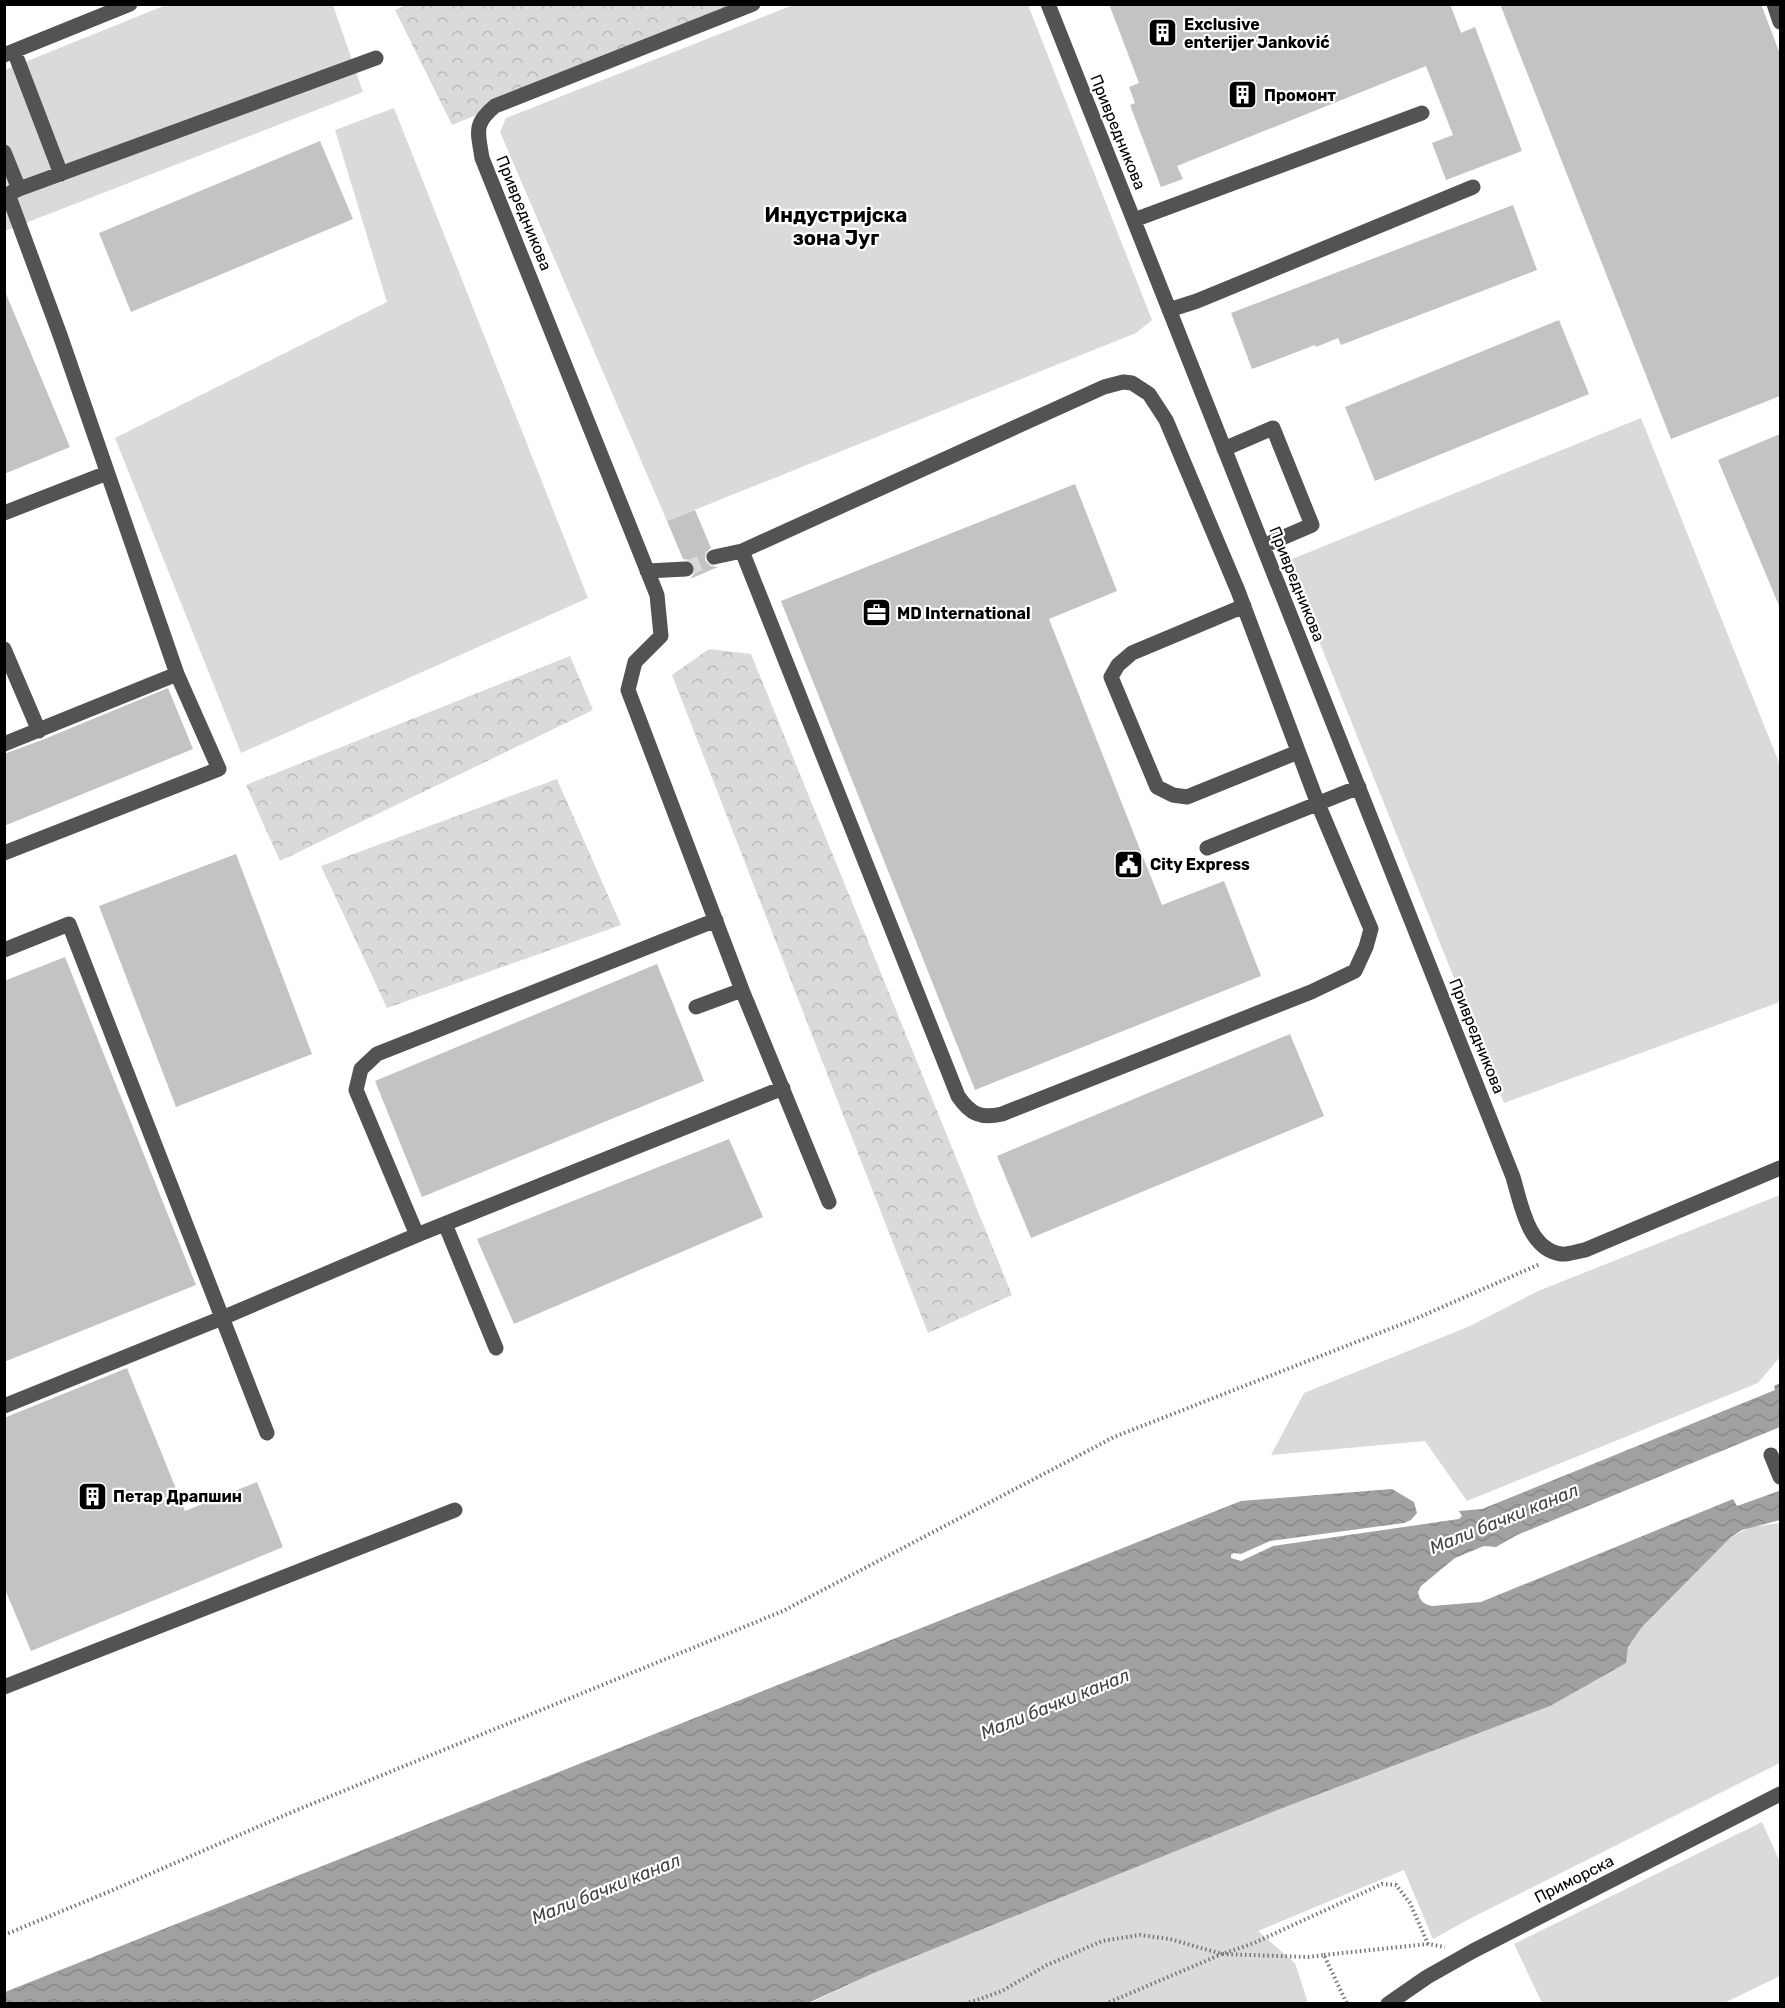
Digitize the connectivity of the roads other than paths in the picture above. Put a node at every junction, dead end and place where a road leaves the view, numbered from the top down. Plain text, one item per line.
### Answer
1 (130, 4) edge
2 (753, 4) edge
3 (1048, 4) edge
4 (1774, 4) edge
5 (1780, 22) edge
6 (9, 53) edge
7 (376, 58) dead end
8 (1422, 113) dead end
9 (4, 152) edge
10 (61, 174) junction
11 (1473, 187) dead end
12 (10, 193) edge
13 (1134, 220) junction
14 (1169, 310) junction
15 (1224, 449) junction
16 (107, 473) junction
17 (4, 513) edge
18 (1263, 546) junction
19 (742, 551) junction
20 (714, 557) tunnel mouth
21 (686, 569) tunnel mouth
22 (648, 571) junction
23 (1244, 606) junction
24 (4, 650) edge
25 (177, 674) junction
26 (39, 731) junction
27 (4, 744) edge
28 (1298, 752) junction
29 (1359, 788) junction
30 (1318, 804) junction
31 (1207, 848) dead end
32 (4, 853) edge
33 (716, 921) junction
34 (4, 950) edge
35 (742, 990) junction
36 (696, 1007) dead end
37 (783, 1088) junction
38 (1780, 1168) edge
39 (829, 1202) dead end
40 (444, 1224) junction
41 (417, 1235) junction
42 (222, 1318) junction
43 (496, 1348) dead end
44 (4, 1406) edge
45 (267, 1433) dead end
46 (1771, 1455) dead end
47 (1780, 1477) edge
48 (456, 1510) dead end
49 (4, 1687) edge
50 (1780, 1794) edge
51 (1388, 2004) edge

1 - 6 street
2 - 22 street, Привредникова
3 - 13 street, Привредникова
4 - 5 street
6 - 10 street
7 - 10 street
8 - 13 street
9 - 12 street
10 - 12 street
11 - 14 street
12 - 16 street
13 - 14 street, Привредникова
14 - 15 street, Привредникова
15 - 18 street, Привредникова
15 - 18 street
16 - 17 street
16 - 25 street
18 - 29 street, Привредникова
19 - 20 street
19 - 23 street
19 - 30 street
21 - 22 street
22 - 33 street, Привредникова
23 - 28 street
23 - 28 street
24 - 26 street
25 - 26 street
25 - 32 street
26 - 27 street
28 - 30 street
29 - 30 street
29 - 38 street, Привредникова
30 - 31 street
33 - 35 street
33 - 41 street
34 - 42 street
35 - 36 street
35 - 37 street
37 - 39 street
37 - 40 street
40 - 41 street
40 - 43 street
41 - 42 street
42 - 44 street
42 - 45 street
46 - 47 street
48 - 49 street
50 - 51 street, Приморска

